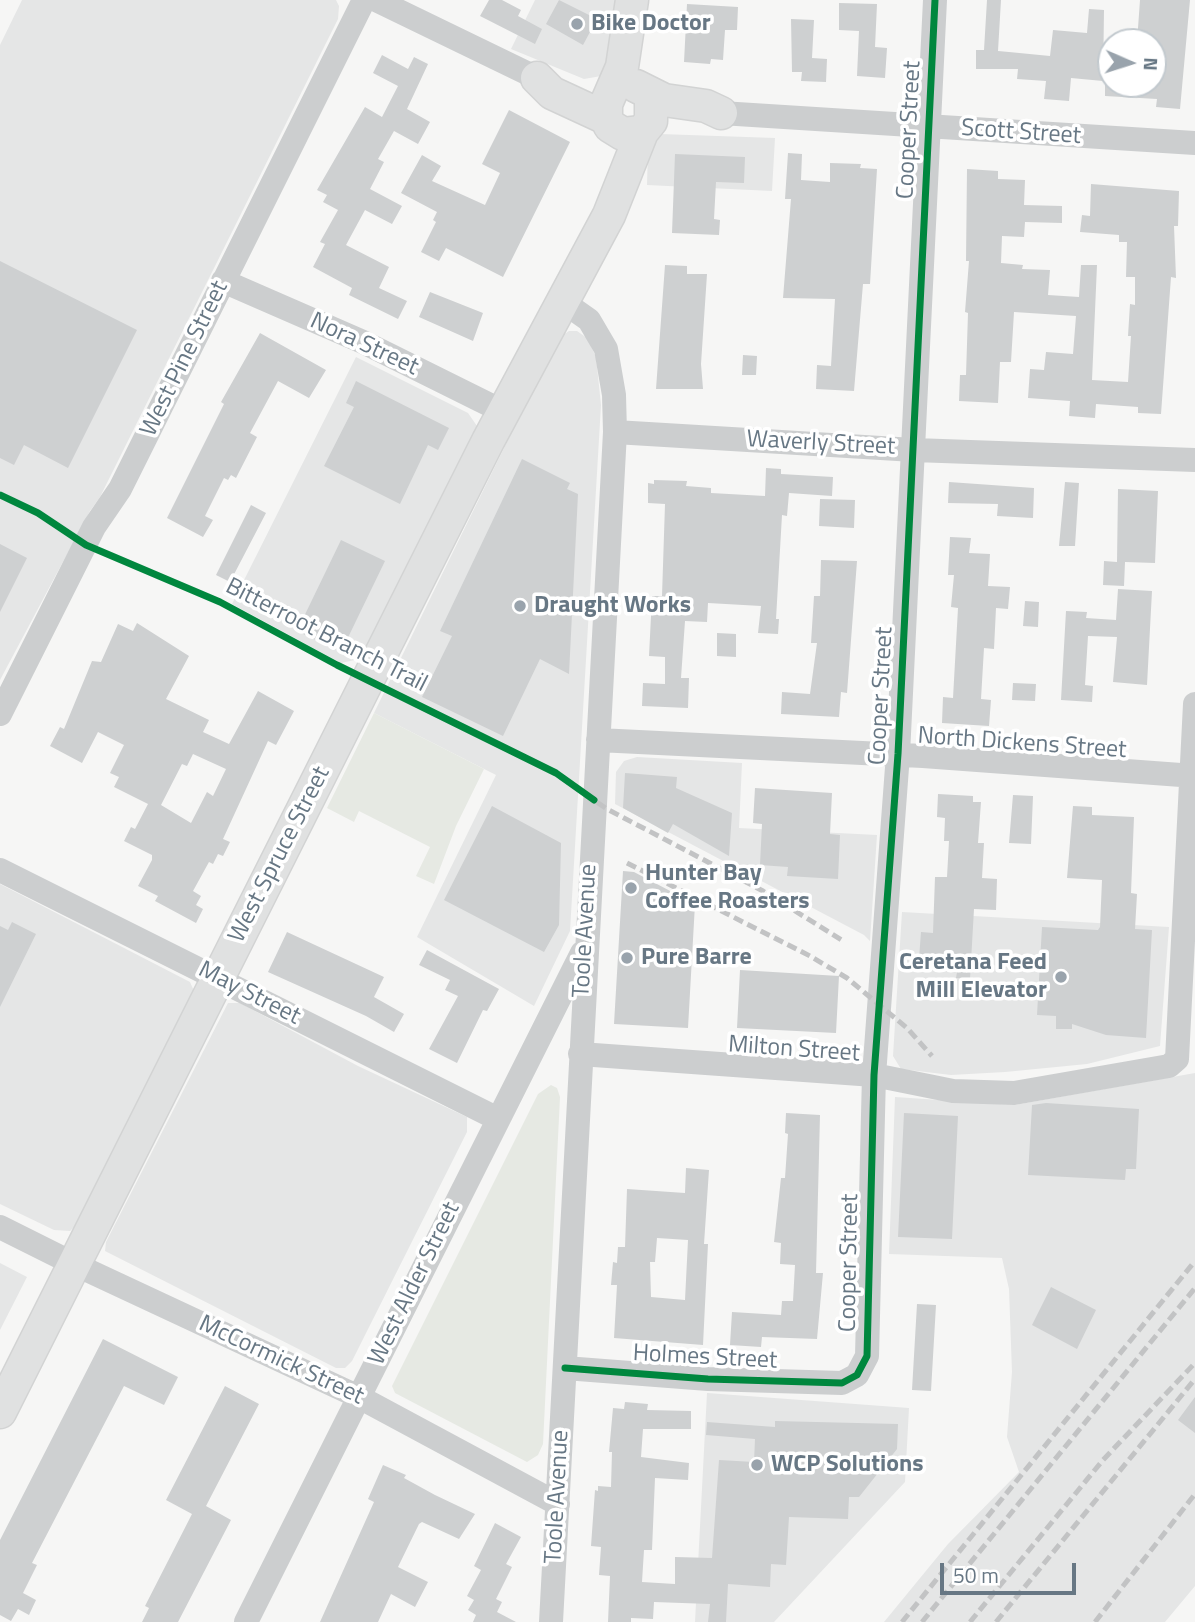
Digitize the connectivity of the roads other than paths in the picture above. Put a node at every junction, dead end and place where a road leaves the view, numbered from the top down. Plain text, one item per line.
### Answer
1 (364, 0) edge
2 (376, 0) edge
3 (632, 0) edge
4 (637, 0) edge
5 (935, 0) edge
6 (537, 78) joint
7 (648, 92) junction
8 (609, 107) junction
9 (721, 113) junction
10 (929, 126) junction
11 (644, 130) junction
12 (1195, 143) edge
13 (581, 263) junction
14 (223, 281) junction
15 (562, 301) junction
16 (504, 412) junction
17 (615, 432) junction
18 (914, 450) junction
19 (1195, 460) edge
20 (1195, 705) edge
21 (0, 714) edge
22 (598, 740) junction
23 (898, 754) junction
24 (1193, 776) edge
25 (0, 870) edge
26 (585, 947) junction
27 (219, 979) junction
28 (580, 1054) junction
29 (874, 1075) junction
30 (498, 1119) junction
31 (0, 1227) edge
32 (74, 1265) junction
33 (565, 1368) junction
34 (842, 1383) joint
35 (359, 1397) junction
36 (0, 1412) edge
37 (558, 1504) junction
38 (246, 1622) edge
39 (551, 1622) edge

1 - 14 street, West Pine Street
2 - 6 street
3 - 8 main road
4 - 7 main road
5 - 10 street, Cooper Street
6 - 8 main road
7 - 8 main road
7 - 9 main road
7 - 11 main road
8 - 11 main road
8 - 13 main road
9 - 10 street, Scott Street
9 - 11 main road
10 - 12 street, Scott Street
10 - 18 street, Cooper Street
11 - 13 main road
13 - 15 main road
14 - 16 street, Nora Street
14 - 21 street, West Pine Street
15 - 16 main road, West Spruce Street
15 - 17 street, Toole Avenue
16 - 27 main road, West Spruce Street
17 - 18 street, Waverly Street
17 - 22 street, Toole Avenue
18 - 19 street, Waverly Street
18 - 23 street, Cooper Street
20 - 24 street
22 - 23 street, North Dickens Street
22 - 26 street, Toole Avenue
23 - 24 street, North Dickens Street
23 - 29 street, Cooper Street
24 - 29 street, Milton Street
25 - 27 street, May Street
26 - 28 street, Toole Avenue
26 - 30 street, West Alder Street
27 - 30 street, May Street
27 - 32 main road, West Spruce Street
28 - 29 street, Milton Street
28 - 33 street, Toole Avenue
29 - 34 street, Cooper Street
30 - 35 street, West Alder Street
31 - 32 street, McCormick Street
32 - 35 street, McCormick Street
32 - 36 main road, West Spruce Street
33 - 34 street, Holmes Street
33 - 37 street, Toole Avenue
35 - 37 street, McCormick Street
35 - 38 street, West Alder Street
37 - 39 street, Toole Avenue

